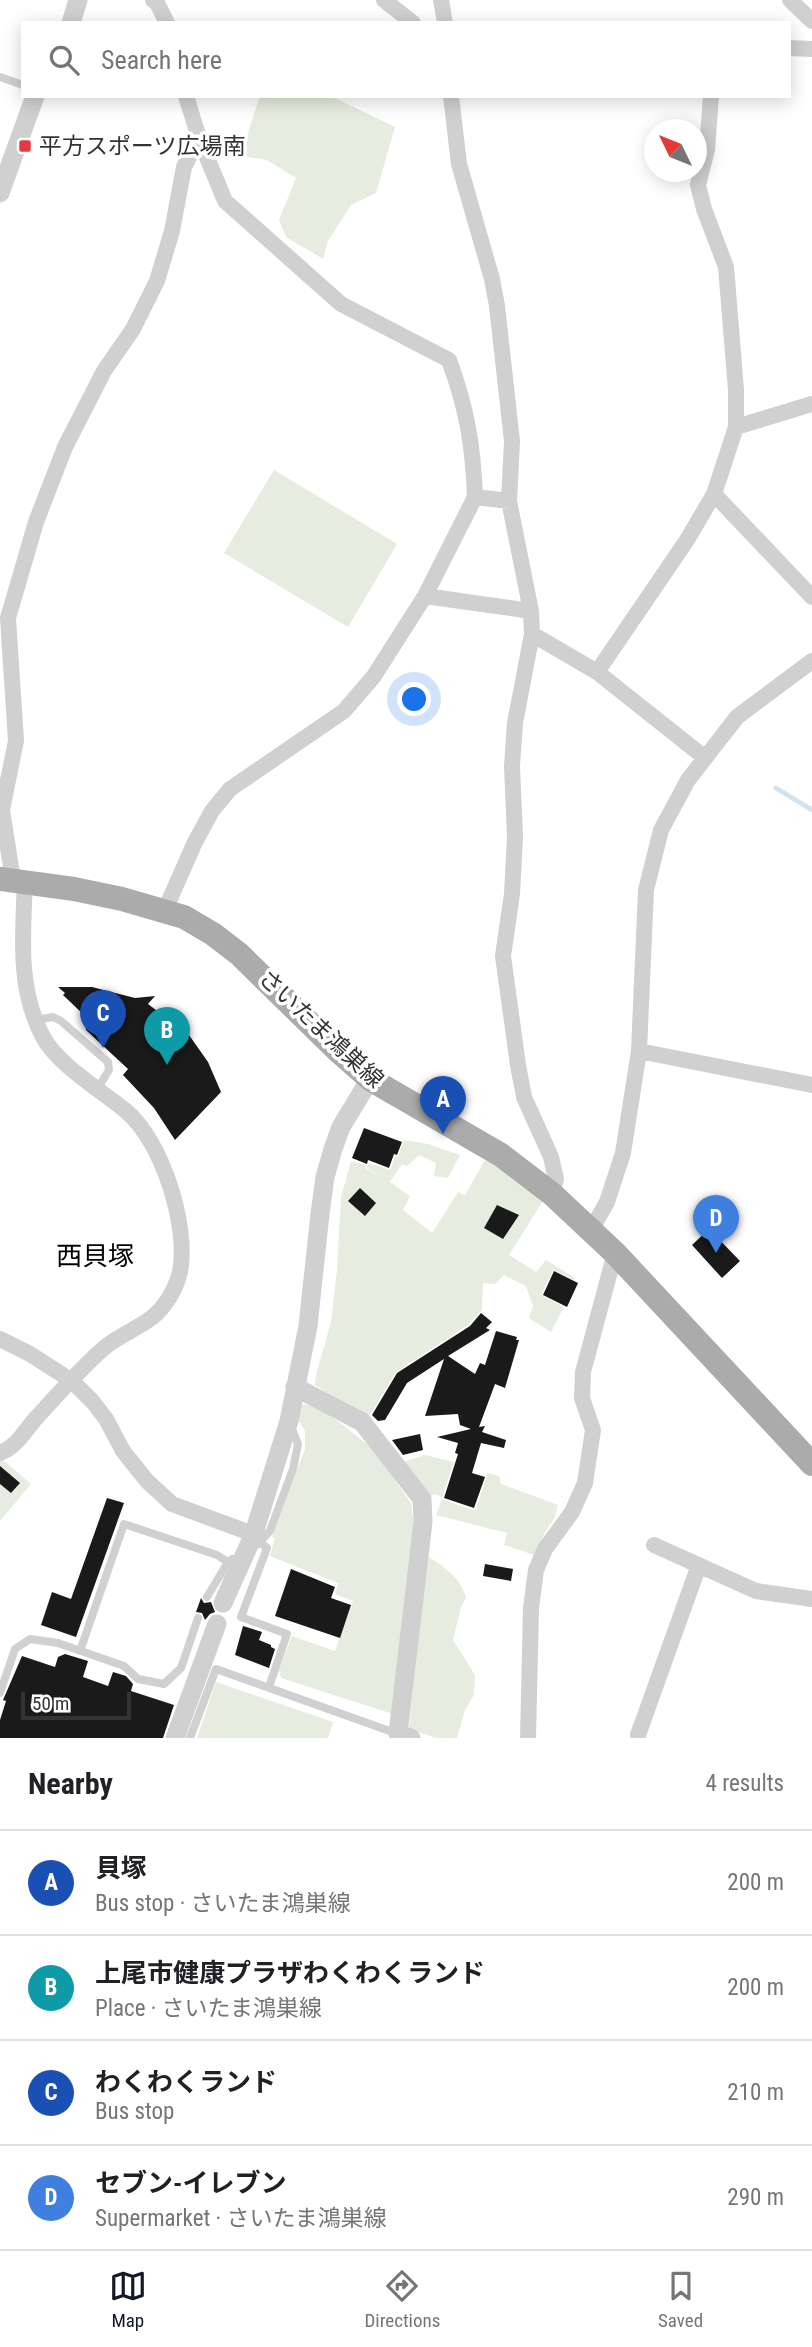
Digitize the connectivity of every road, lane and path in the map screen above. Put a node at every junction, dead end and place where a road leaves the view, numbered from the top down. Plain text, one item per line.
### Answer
1 (78, 0) edge
2 (153, 0) edge
3 (384, 0) edge
4 (441, 0) edge
5 (790, 0) edge
6 (72, 21) edge
7 (166, 21) edge
8 (410, 21) edge
9 (445, 21) edge
10 (812, 22) edge
11 (791, 48) edge
12 (812, 49) edge
13 (0, 78) edge
14 (21, 84) edge
15 (34, 98) edge
16 (187, 98) edge
17 (451, 98) edge
18 (711, 98) edge
19 (199, 138) junction
20 (0, 193) edge
21 (812, 404) edge
22 (736, 427) junction
23 (714, 494) junction
24 (475, 497) junction
25 (509, 501) junction
26 (425, 596) junction
27 (812, 597) edge
28 (531, 611) junction
29 (532, 634) junction
30 (812, 661) edge
31 (597, 672) junction
32 (704, 757) junction
33 (13, 880) edge
34 (165, 911) junction
35 (36, 1020) junction
36 (639, 1051) junction
37 (370, 1079) junction
38 (812, 1085) edge
39 (98, 1088) junction
40 (552, 1194) junction
41 (592, 1230) junction
42 (615, 1253) junction
43 (0, 1339) edge
44 (72, 1381) junction
45 (295, 1387) junction
46 (0, 1453) edge
47 (812, 1464) edge
48 (252, 1543) junction
49 (654, 1545) dead end
50 (228, 1562) junction
51 (699, 1566) junction
52 (812, 1599) edge
53 (215, 1600) joint
54 (208, 1621) joint
55 (80, 1651) junction
56 (269, 1687) junction
57 (0, 1693) edge
58 (638, 1735) dead end
59 (405, 1736) edge
60 (175, 1738) edge
61 (190, 1738) edge
62 (528, 1738) edge

1 - 6 street
2 - 7 street
3 - 8 street
4 - 9 street
5 - 10 street
11 - 12 street
13 - 14 lane
15 - 20 street
16 - 19 street
17 - 25 street
18 - 22 street
19 - 24 street
19 - 33 street
21 - 22 street
22 - 23 street
23 - 27 street
23 - 31 street
24 - 25 street
24 - 26 street
25 - 28 street
26 - 28 street
26 - 34 street
28 - 29 street
29 - 31 street
29 - 40 street
30 - 32 street
31 - 32 street
32 - 36 street
33 - 34 main road, さいたま鴻巣線
33 - 35 street
34 - 37 main road, さいたま鴻巣線
35 - 39 street
35 - 39 lane
36 - 38 street
36 - 41 street
37 - 40 main road, さいたま鴻巣線
37 - 45 street
39 - 44 street
40 - 41 main road, さいたま鴻巣線
41 - 42 main road, さいたま鴻巣線
42 - 47 main road, さいたま鴻巣線
42 - 62 street
43 - 44 street
44 - 46 street
44 - 48 street
45 - 48 street
45 - 59 street
48 - 50 lane
48 - 53 street
48 - 56 lane
49 - 51 street
50 - 53 lane
50 - 55 lane
51 - 52 street
51 - 58 street
54 - 55 lane
54 - 60 street
55 - 57 lane
56 - 59 lane
56 - 61 lane

